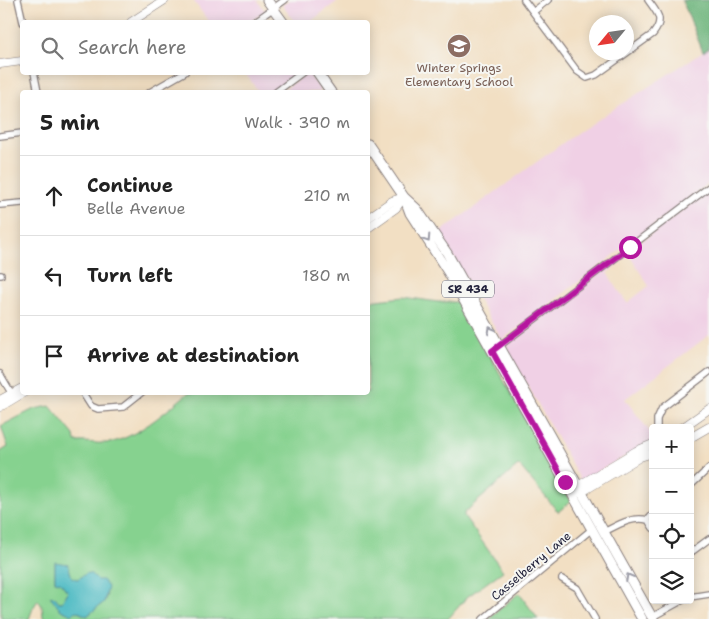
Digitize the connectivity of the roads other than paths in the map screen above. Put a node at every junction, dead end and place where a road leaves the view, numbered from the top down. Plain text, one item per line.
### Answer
1 (18, 0) edge
2 (165, 0) edge
3 (267, 0) edge
4 (285, 0) edge
5 (524, 0) edge
6 (548, 0) edge
7 (648, 0) edge
8 (273, 9) junction
9 (533, 12) junction
10 (23, 20) edge
11 (133, 20) edge
12 (257, 20) edge
13 (281, 20) edge
14 (20, 61) edge
15 (0, 64) edge
16 (35, 75) edge
17 (180, 75) edge
18 (299, 75) edge
19 (320, 75) edge
20 (38, 90) edge
21 (154, 90) edge
22 (279, 90) edge
23 (330, 90) edge
24 (20, 133) edge
25 (0, 136) edge
26 (370, 147) edge
27 (709, 187) edge
28 (404, 197) junction
29 (20, 203) edge
30 (0, 205) edge
31 (370, 217) edge
32 (370, 227) edge
33 (496, 349) junction
34 (709, 372) edge
35 (0, 374) edge
36 (506, 376) junction
37 (523, 388) junction
38 (20, 390) edge
39 (20, 394) edge
40 (84, 395) edge
41 (138, 395) edge
42 (12, 396) junction
43 (0, 400) edge
44 (0, 407) edge
45 (709, 409) edge
46 (657, 424) edge
47 (688, 424) edge
48 (709, 427) edge
49 (694, 436) edge
50 (649, 446) edge
51 (649, 454) edge
52 (709, 468) edge
53 (694, 482) edge
54 (580, 489) junction
55 (572, 494) junction
56 (648, 520) edge
57 (592, 529) junction
58 (604, 532) junction
59 (709, 539) edge
60 (694, 550) edge
61 (562, 579) dead end
62 (709, 594) edge
63 (694, 596) edge
64 (675, 604) edge
65 (645, 618) edge
66 (483, 619) edge
67 (595, 619) edge

1 - 10 street
2 - 11 street
3 - 8 main road
4 - 8 street
5 - 9 street
6 - 9 street
7 - 9 street
8 - 12 street
8 - 13 main road
14 - 15 street
16 - 20 street
17 - 21 street
18 - 22 street
19 - 23 main road
24 - 25 street
26 - 28 main road, SR 434
27 - 33 street
28 - 31 street
28 - 32 street
28 - 33 main road, SR 434
29 - 30 street
33 - 36 main road, SR 434
33 - 37 main road, SR 434
34 - 46 street
35 - 42 street
36 - 37 main road
36 - 55 main road, SR 434
37 - 54 main road, SR 434
38 - 42 street
39 - 42 street
40 - 41 street
42 - 43 street
42 - 44 street
45 - 47 street
48 - 49 street
50 - 54 street
51 - 54 street
52 - 53 street
54 - 55 street
54 - 58 main road, SR 434
55 - 57 main road, SR 434
56 - 58 street
57 - 65 main road, SR 434
57 - 66 street, Casselberry Lane
65 -> 58 main road, SR 434
59 - 60 street
61 - 67 street
62 - 63 street
64 - 65 street

